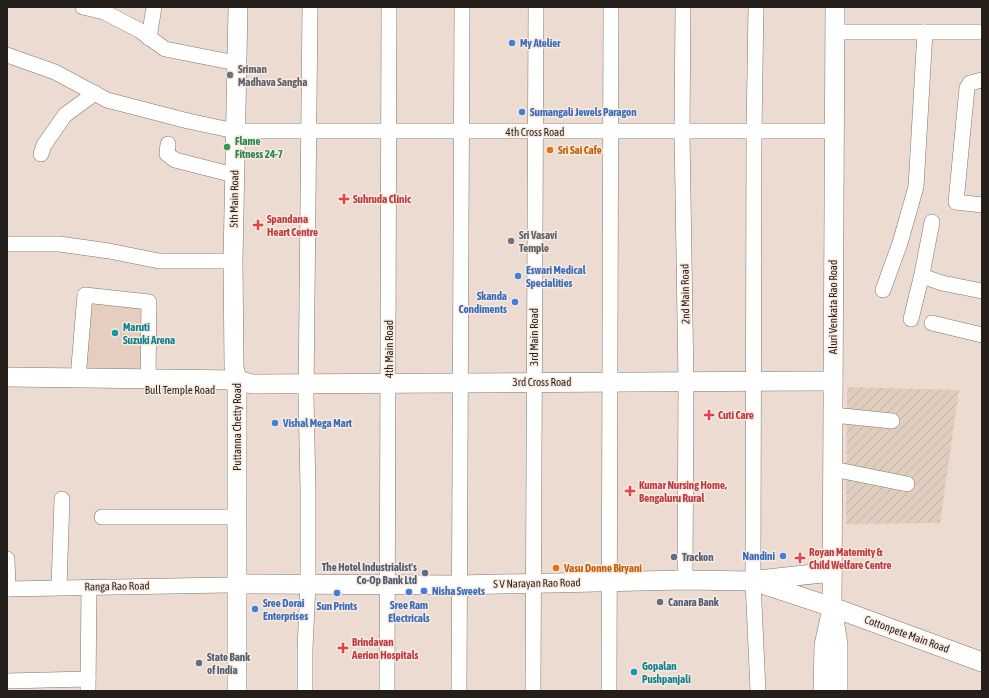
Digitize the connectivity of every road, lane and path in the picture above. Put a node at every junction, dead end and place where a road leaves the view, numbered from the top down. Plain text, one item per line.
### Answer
1 (83, 7) edge
2 (154, 7) edge
3 (238, 7) edge
4 (310, 7) edge
5 (389, 7) edge
6 (462, 7) edge
7 (536, 7) edge
8 (611, 7) edge
9 (683, 7) edge
10 (756, 7) edge
11 (835, 7) edge
12 (834, 32) junction
13 (926, 32) junction
14 (982, 32) edge
15 (150, 38) junction
16 (7, 55) edge
17 (236, 63) junction
18 (982, 80) edge
19 (95, 93) junction
20 (235, 131) junction
21 (682, 131) junction
22 (834, 131) junction
23 (309, 132) junction
24 (389, 132) junction
25 (462, 132) junction
26 (535, 132) junction
27 (611, 132) junction
28 (754, 132) junction
29 (168, 144) dead end
30 (41, 154) dead end
31 (234, 175) junction
32 (982, 205) edge
33 (932, 222) dead end
34 (7, 244) edge
35 (233, 261) junction
36 (922, 276) junction
37 (883, 290) dead end
38 (982, 292) edge
39 (911, 319) dead end
40 (932, 323) dead end
41 (982, 335) edge
42 (7, 377) edge
43 (78, 378) junction
44 (148, 379) junction
45 (754, 381) junction
46 (833, 381) junction
47 (236, 382) junction
48 (534, 382) junction
49 (610, 382) junction
50 (686, 382) junction
51 (307, 383) junction
52 (388, 383) junction
53 (460, 383) junction
54 (7, 390) edge
55 (833, 415) junction
56 (892, 421) dead end
57 (833, 469) junction
58 (907, 484) dead end
59 (62, 499) dead end
60 (102, 517) dead end
61 (227, 517) junction
62 (7, 559) edge
63 (832, 572) junction
64 (685, 580) junction
65 (753, 581) junction
66 (614, 582) junction
67 (308, 583) junction
68 (232, 584) junction
69 (388, 584) junction
70 (533, 584) junction
71 (459, 585) junction
72 (89, 587) junction
73 (59, 588) junction
74 (7, 589) edge
75 (832, 607) junction
76 (619, 622) dead end
77 (982, 662) edge
78 (7, 681) edge
79 (88, 685) edge
80 (227, 691) edge
81 (237, 691) edge
82 (305, 691) edge
83 (387, 691) edge
84 (459, 691) edge
85 (533, 691) edge
86 (609, 691) edge
87 (758, 691) edge
88 (823, 691) edge
89 (838, 691) edge

1 - 15 street
2 - 15 street
3 - 17 main road, 5th Main Road
4 - 23 street
5 - 24 street, 4th Main Road
6 - 25 street
7 - 26 street, 3rd Main Road
8 - 27 street
9 - 21 street, 2nd Main Road
10 - 28 street
11 - 12 main road, Aluri Venkata Rao Road
12 - 13 street
12 - 22 main road, Aluri Venkata Rao Road
13 - 14 street
13 - 37 street
15 - 17 street
16 - 19 street, 4th Cross Road
17 - 20 main road, 5th Main Road
18 - 32 street
19 - 20 street, 4th Cross Road
19 - 30 street
20 - 23 street, 4th Cross Road
20 - 31 main road, 5th Main Road
21 - 27 street, 4th Cross Road
21 - 28 street, 4th Cross Road
21 - 50 street, 2nd Main Road
22 - 28 street, 4th Cross Road
22 - 46 main road, Aluri Venkata Rao Road
23 - 24 street, 4th Cross Road
23 - 51 street
24 - 25 street, 4th Cross Road
24 - 52 street, 4th Main Road
25 - 26 street, 4th Cross Road
25 - 53 street
26 - 27 street, 4th Cross Road
26 - 48 street, 3rd Main Road
27 - 49 street
28 - 45 street
29 - 31 street
31 - 35 main road, 5th Main Road
33 - 36 street
34 - 35 street
35 - 47 main road, 5th Main Road
36 - 38 street
36 - 39 street
40 - 41 street
42 - 43 main road, Bull Temple Road
43 - 44 main road, Bull Temple Road
43 - 44 street
44 - 47 main road, Bull Temple Road
45 - 46 main road, 3rd Cross Road
45 - 50 main road, 3rd Cross Road
45 - 65 street
46 - 55 main road, Aluri Venkata Rao Road
47 - 51 main road, 3rd Cross Road
47 - 54 main road, Bull Temple Road
47 - 61 main road, Puttanna Chetty Road
47 - 68 main road, Puttanna Chetty Road
48 - 49 main road, 3rd Cross Road
48 - 53 main road, 3rd Cross Road
48 - 70 street, 3rd Main Road
49 - 50 main road, 3rd Cross Road
49 - 66 street
50 - 64 street, 2nd Main Road
51 - 52 main road, 3rd Cross Road
51 - 67 street
52 - 53 main road, 3rd Cross Road
52 - 69 street, 4th Main Road
53 - 71 street
55 - 56 street
55 - 57 main road, Aluri Venkata Rao Road
57 - 58 street
57 - 63 main road, Aluri Venkata Rao Road
59 - 73 street
60 - 61 street
61 - 68 main road, Puttanna Chetty Road
62 - 74 street
63 - 65 main road
63 - 75 main road, Aluri Venkata Rao Road
64 - 65 main road, S V Narayan Rao Road
64 - 66 main road, S V Narayan Rao Road
65 - 75 main road, S V Narayan Rao Road
65 - 87 street
66 - 70 main road, S V Narayan Rao Road
66 - 76 street
66 - 86 street
67 - 68 main road, S V Narayan Rao Road
67 - 69 main road, S V Narayan Rao Road
67 - 82 street
68 - 72 street, Ranga Rao Road
68 - 80 main road, Puttanna Chetty Road
68 - 81 main road, Puttanna Chetty Road
69 - 71 main road, S V Narayan Rao Road
69 - 83 street, 4th Main Road
70 - 71 main road, S V Narayan Rao Road
70 - 85 street, 3rd Main Road
71 - 84 street
72 - 73 street, Ranga Rao Road
72 - 79 street
73 - 74 street, Ranga Rao Road
75 - 77 main road, Cottonpete Main Road
75 - 88 main road, Aluri Venkata Rao Road
75 - 89 main road, Aluri Venkata Rao Road
78 - 79 street

